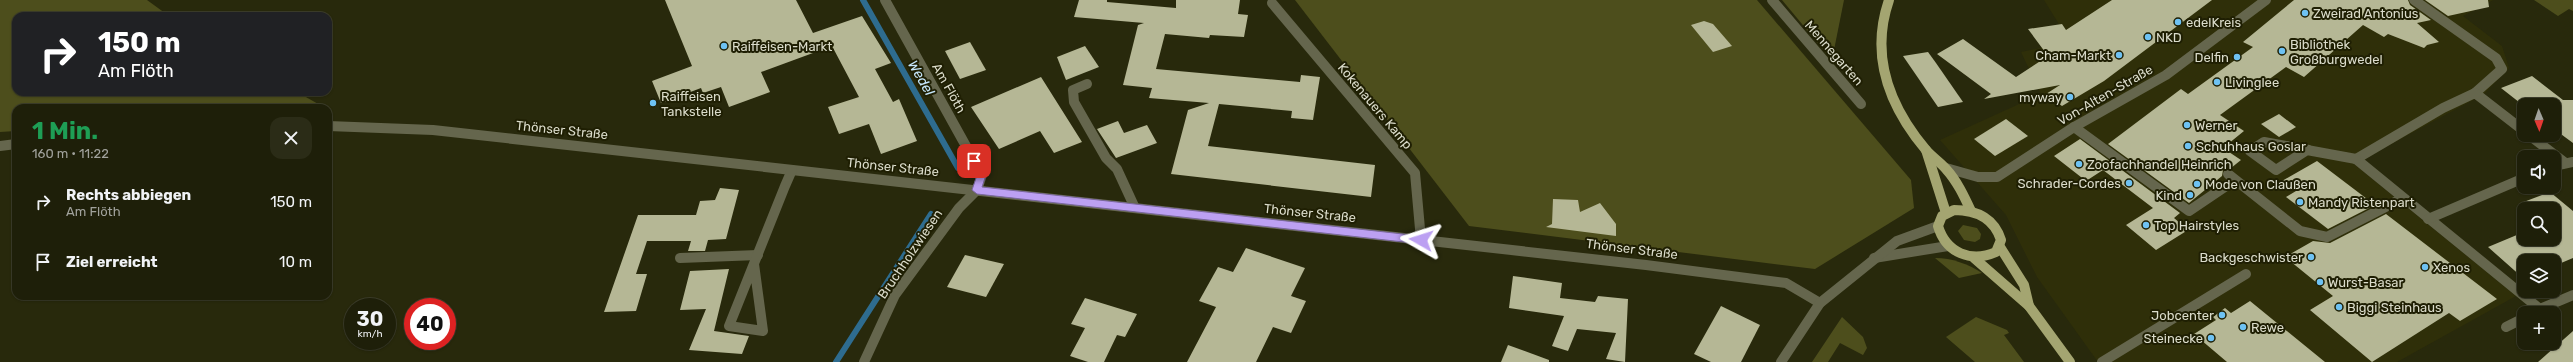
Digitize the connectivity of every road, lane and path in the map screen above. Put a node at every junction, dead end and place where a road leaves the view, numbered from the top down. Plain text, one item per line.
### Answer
1 (885, 0) edge
2 (1772, 0) edge
3 (1889, 0) edge
4 (2266, 0) edge
5 (2414, 0) edge
6 (1272, 3) dead end
7 (1087, 84) dead end
8 (2475, 93) junction
9 (1861, 104) dead end
10 (332, 126) edge
11 (2517, 126) edge
12 (2074, 127) junction
13 (2538, 142) edge
14 (12, 144) edge
15 (0, 146) edge
16 (1926, 150) junction
17 (2309, 150) junction
18 (2356, 159) junction
19 (2564, 163) edge
20 (1946, 168) junction
21 (792, 170) junction
22 (2517, 181) edge
23 (977, 190) junction
24 (2403, 198) junction
25 (1136, 208) junction
26 (1971, 211) junction
27 (1946, 213) junction
28 (2428, 219) junction
29 (1938, 226) junction
30 (1421, 240) junction
31 (1948, 246) junction
32 (2000, 247) junction
33 (680, 258) dead end
34 (1874, 258) junction
35 (1974, 258) junction
36 (756, 259) junction
37 (2246, 274) dead end
38 (2573, 295) edge
39 (1820, 303) junction
40 (2029, 306) junction
41 (2530, 306) edge
42 (2548, 306) edge
43 (2517, 322) edge
44 (2506, 327) dead end
45 (864, 362) edge
46 (1781, 362) edge
47 (2070, 362) edge
48 (2102, 362) edge

1 - 23 street, Am Flöth
2 - 9 street, Mennegarten
3 - 16 main road
4 - 12 street, Von-Alten-Straße
5 - 8 street
6 - 30 street, Kokenauers Kamp
7 - 25 street
8 - 11 street
8 - 18 street
10 - 21 street, Thönser Straße
12 - 20 street, Von-Alten-Straße
12 - 24 street
13 - 19 street
14 - 15 street
16 - 20 main road
16 - 27 main road
17 - 17 street
17 - 18 street
18 - 24 street
20 - 26 main road
21 - 23 street, Thönser Straße
21 - 36 street
22 - 28 street
23 - 25 street, Thönser Straße
23 - 45 street, Bruchholzwiesen
24 - 28 street
25 - 30 street, Thönser Straße
26 - 27 main road
26 - 32 main road
27 - 29 main road
28 - 41 street
29 - 31 main road
29 - 34 street
30 - 39 street, Thönser Straße
31 - 34 street
31 - 35 main road
32 - 35 main road
32 - 40 main road
33 - 36 street
34 - 39 street
35 - 40 main road
36 - 36 street
37 - 48 street
38 - 42 street
39 - 46 street
40 - 47 main road
43 - 44 street

